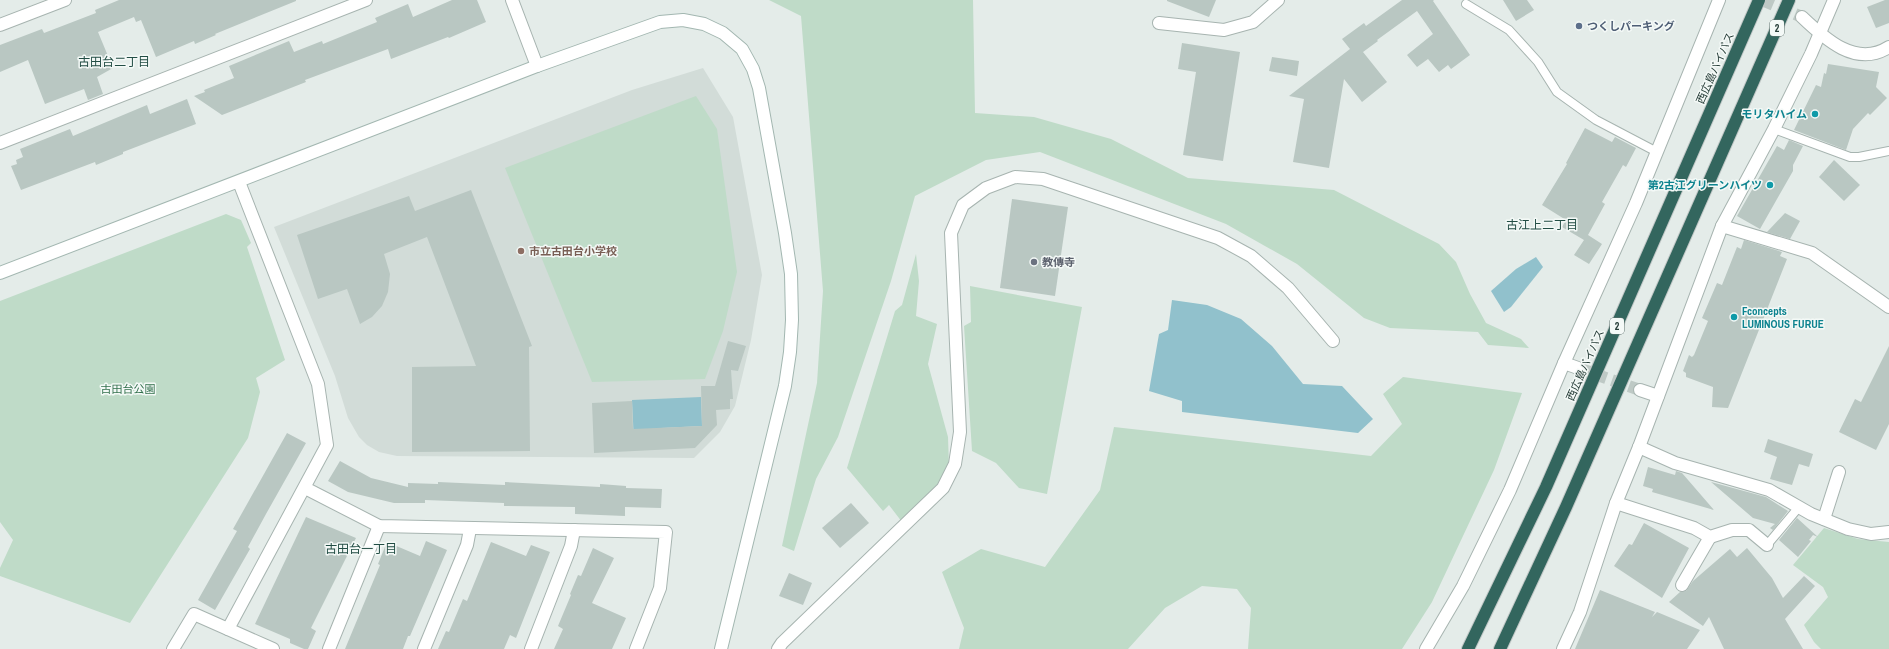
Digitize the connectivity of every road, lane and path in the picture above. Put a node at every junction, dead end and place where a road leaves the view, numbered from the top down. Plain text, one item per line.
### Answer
1 (65, 0) edge
2 (366, 0) edge
3 (512, 0) edge
4 (1278, 0) edge
5 (1719, 0) edge
6 (1759, 0) edge
7 (1789, 0) edge
8 (1834, 0) edge
9 (1466, 4) dead end
10 (1802, 17) tunnel mouth
11 (1159, 23) dead end
12 (0, 25) edge
13 (1820, 34) junction
14 (1889, 47) edge
15 (537, 66) junction
16 (1774, 129) junction
17 (0, 143) edge
18 (1889, 151) edge
19 (1657, 152) junction
20 (239, 182) junction
21 (1722, 226) junction
22 (0, 273) edge
23 (1889, 307) edge
24 (1333, 341) dead end
25 (1564, 363) junction
26 (1578, 368) tunnel mouth
27 (1640, 390) tunnel mouth
28 (1658, 396) junction
29 (1639, 447) junction
30 (1839, 472) dead end
31 (304, 488) junction
32 (1616, 503) junction
33 (1799, 507) junction
34 (1824, 519) junction
35 (379, 526) junction
36 (470, 529) junction
37 (574, 530) junction
38 (1889, 532) edge
39 (1710, 537) junction
40 (1767, 545) joint
41 (1682, 585) dead end
42 (228, 629) junction
43 (173, 649) edge
44 (273, 649) edge
45 (329, 649) edge
46 (424, 649) edge
47 (531, 649) edge
48 (636, 649) edge
49 (721, 649) edge
50 (778, 649) edge
51 (1426, 649) edge
52 (1468, 649) edge
53 (1500, 649) edge
54 (1563, 649) edge

1 - 12 street
2 - 17 street
3 - 15 street
4 - 11 street
5 - 19 street
6 - 52 highway, 西広島バイパス / 2
7 - 53 highway, 2
8 - 13 street
9 - 19 lane
10 - 13 street
13 - 14 street
13 - 16 street
15 - 20 street
15 - 49 street
16 - 18 lane
16 - 21 street
19 - 25 street
20 - 22 street
20 - 31 street
21 - 23 street
21 - 28 street
24 - 50 street
25 - 26 street
25 - 51 street
27 - 28 street
28 - 29 street
29 - 32 street
29 - 33 street
30 - 34 street
31 - 35 street
31 - 42 street
32 - 39 street
32 - 54 street
33 - 34 street
33 - 40 lane
34 - 38 street
35 - 36 street
35 - 45 street
36 - 37 street
36 - 46 street
37 - 47 street
37 - 48 street
39 - 40 street
39 - 41 street
42 - 43 street
42 - 44 street

